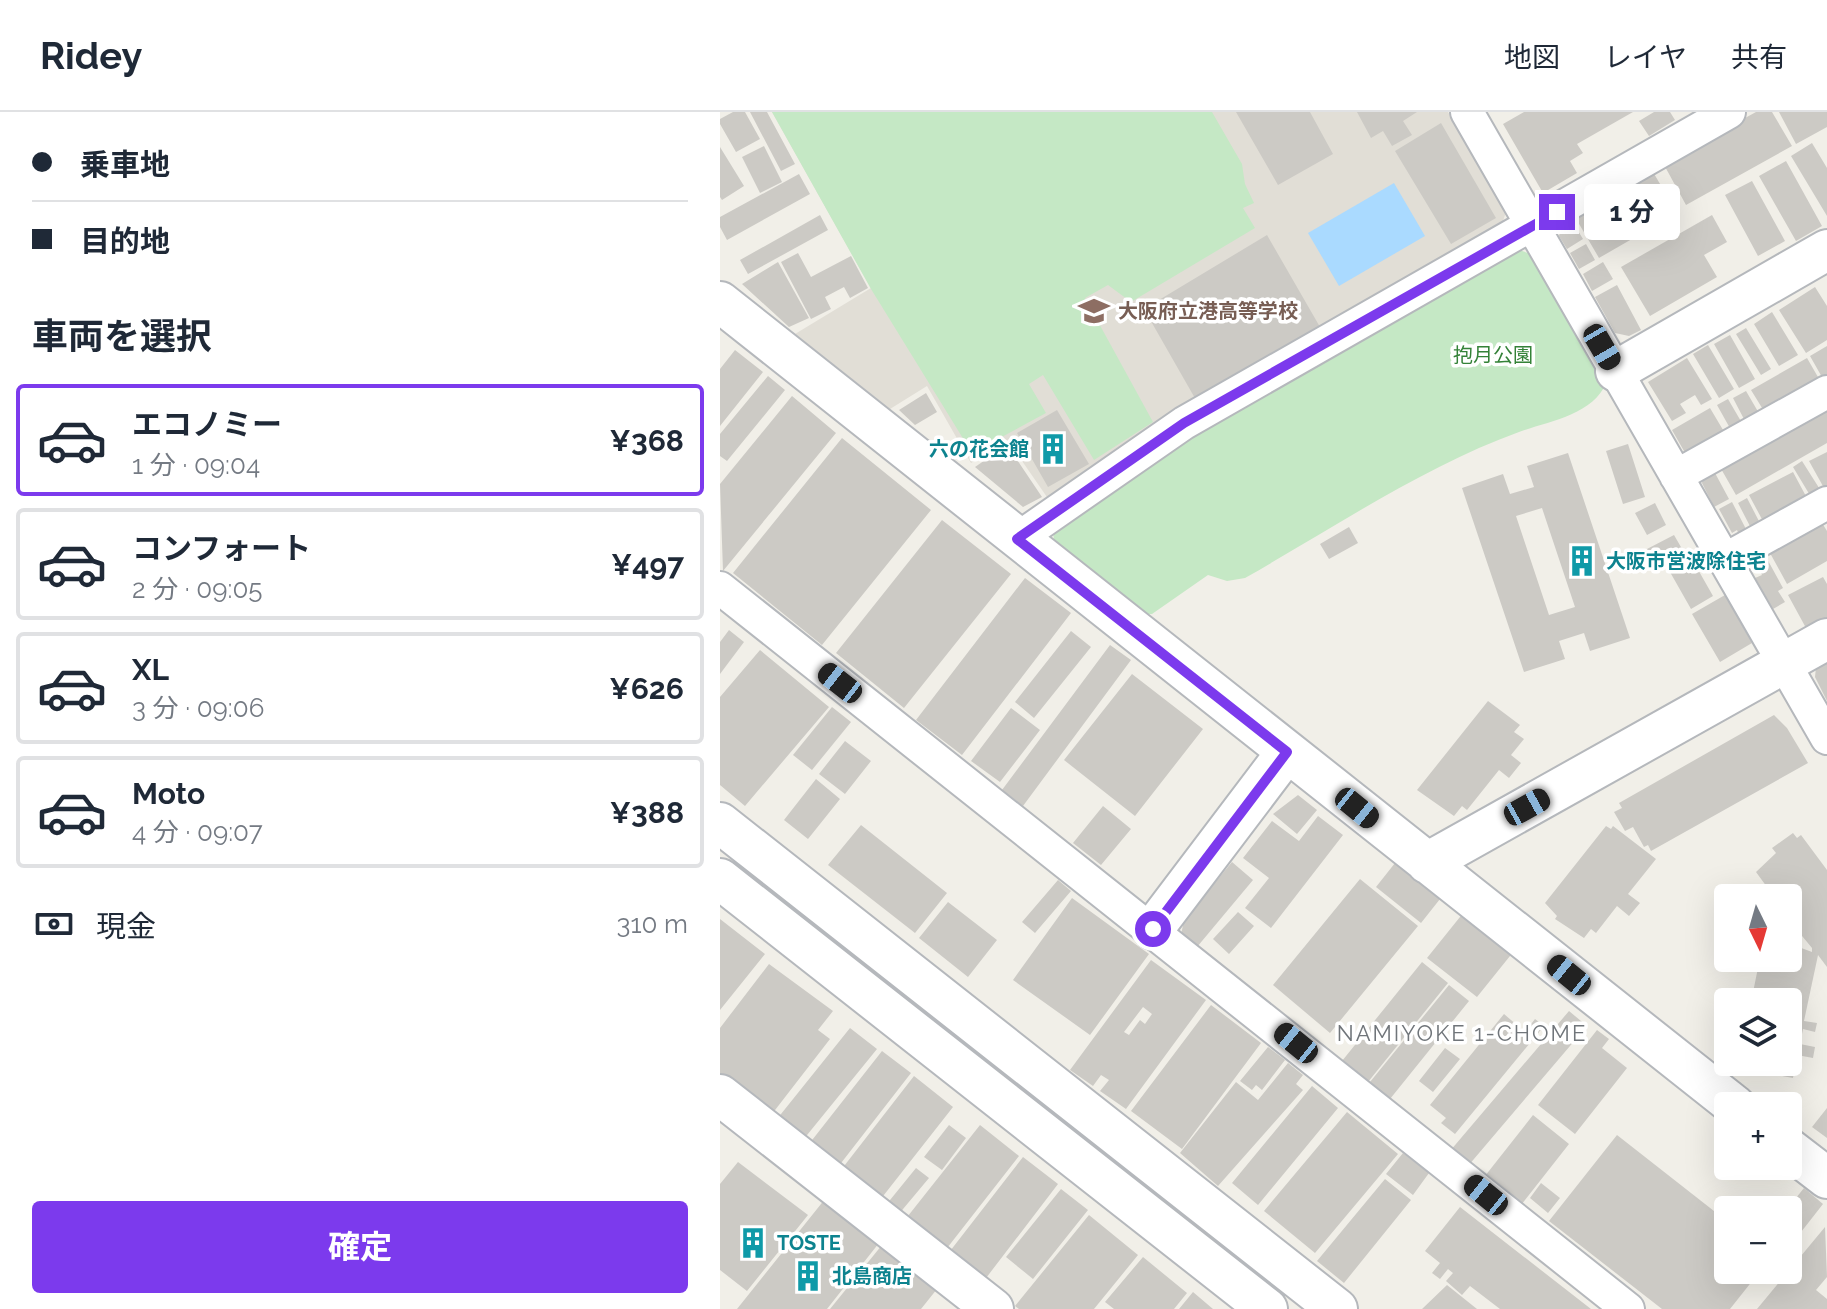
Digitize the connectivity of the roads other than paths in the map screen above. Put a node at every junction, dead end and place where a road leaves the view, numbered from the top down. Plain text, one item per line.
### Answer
1 (1467, 112) edge
2 (1729, 112) edge
3 (1533, 226) junction
4 (1827, 250) edge
5 (720, 302) edge
6 (1616, 371) junction
7 (1827, 392) edge
8 (1676, 476) junction
9 (1827, 503) edge
10 (1017, 539) junction
11 (1726, 559) junction
12 (720, 588) edge
13 (1827, 639) edge
14 (1783, 664) junction
15 (1827, 738) edge
16 (1287, 752) junction
17 (720, 823) edge
18 (1427, 863) junction
19 (720, 879) edge
20 (1153, 929) junction
21 (1030, 1067) junction
22 (1717, 1092) edge
23 (720, 1095) edge
24 (1004, 1101) junction
25 (1802, 1159) edge
26 (1827, 1178) edge
27 (993, 1309) edge
28 (1267, 1309) edge
29 (1337, 1309) edge
30 (1628, 1309) edge

1 - 3 street
2 - 3 street
3 - 6 street
3 - 10 street
4 - 6 street
5 - 10 street
6 - 8 street
7 - 8 street
8 - 11 street
9 - 11 street
10 - 16 street
11 - 14 street
12 - 20 street
13 - 14 street
14 - 15 street
14 - 18 street
16 - 18 street
16 - 20 street
17 - 21 street
18 - 22 street
19 - 24 street
20 - 30 street
21 - 24 street
21 - 29 street
23 - 27 street
24 - 28 street
25 - 26 street

